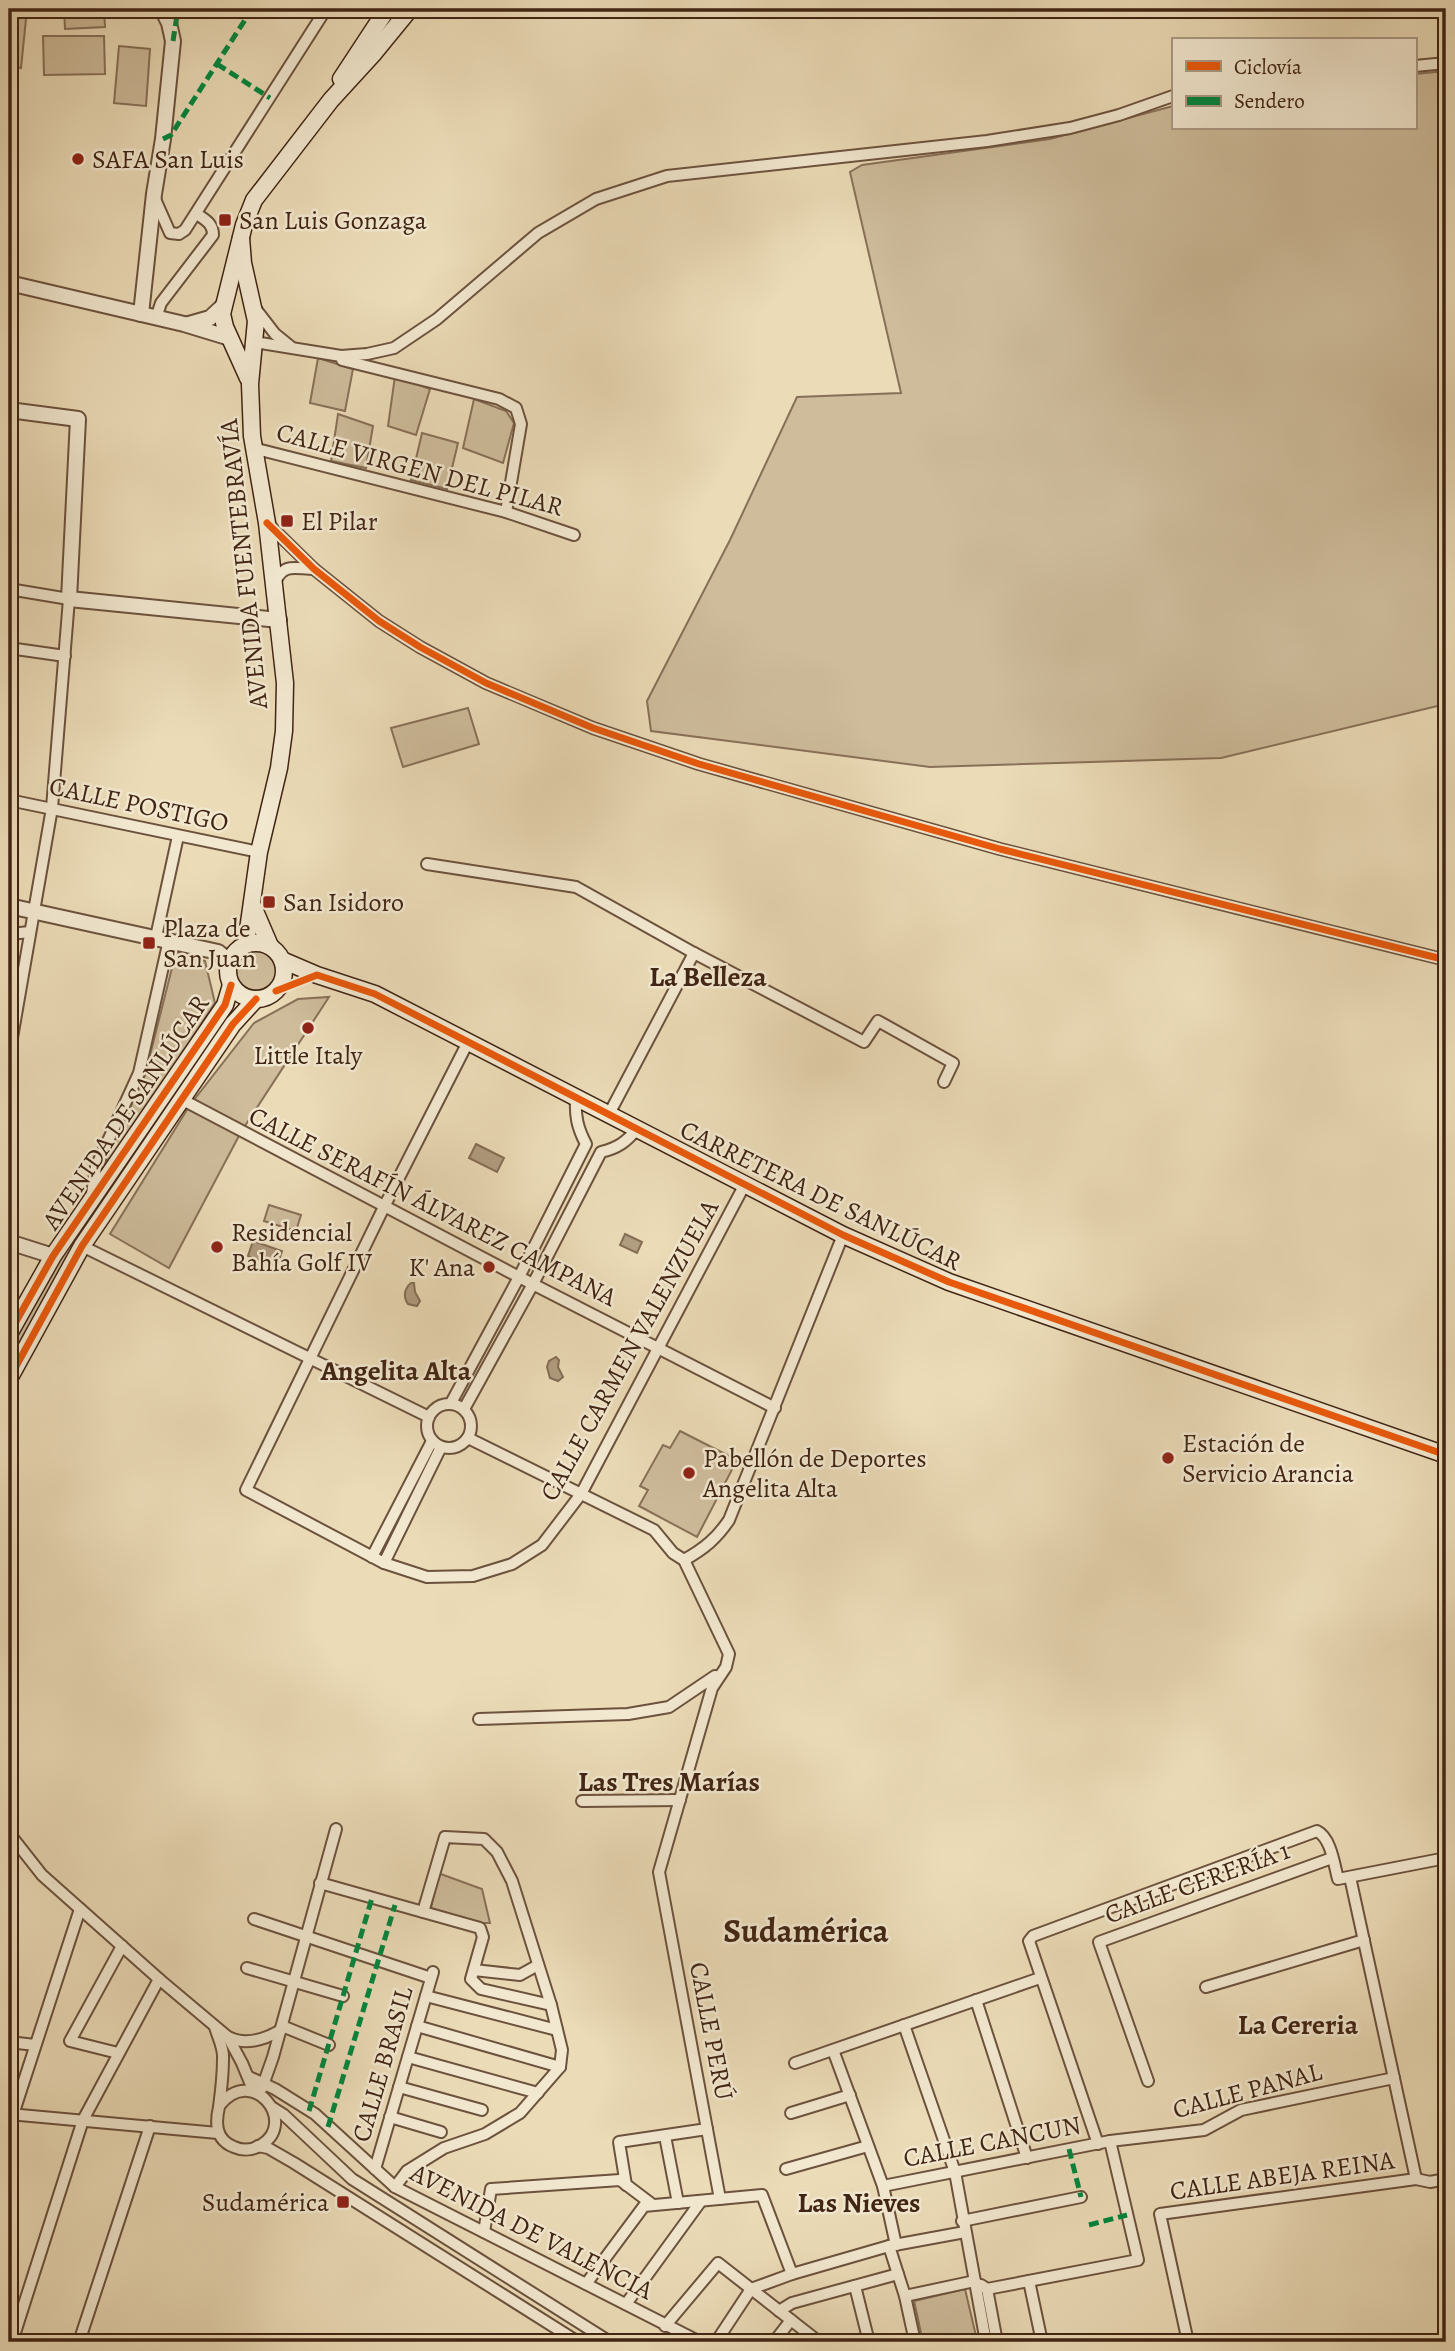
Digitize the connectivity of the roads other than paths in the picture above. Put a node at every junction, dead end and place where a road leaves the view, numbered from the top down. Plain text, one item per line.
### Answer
1 (162, 9) edge
2 (326, 9) edge
3 (387, 9) edge
4 (397, 9) edge
5 (410, 9) edge
6 (1446, 63) edge
7 (1416, 66) edge
8 (1172, 96) edge
9 (331, 100) junction
10 (154, 194) junction
11 (197, 215) junction
12 (241, 237) junction
13 (9, 283) edge
14 (223, 305) junction
15 (254, 307) junction
16 (141, 314) junction
17 (156, 318) junction
18 (184, 324) junction
19 (230, 338) junction
20 (254, 342) junction
21 (294, 348) junction
22 (394, 348) junction
23 (329, 355) junction
24 (390, 371) junction
25 (250, 384) junction
26 (9, 410) edge
27 (253, 448) junction
28 (506, 512) junction
29 (267, 523) junction
30 (574, 535) dead end
31 (294, 550) junction
32 (292, 567) junction
33 (314, 569) junction
34 (274, 586) junction
35 (9, 589) edge
36 (69, 599) junction
37 (279, 620) junction
38 (9, 648) edge
39 (65, 656) junction
40 (9, 800) edge
41 (52, 808) junction
42 (178, 836) junction
43 (259, 852) junction
44 (427, 864) dead end
45 (252, 904) junction
46 (9, 906) edge
47 (31, 912) junction
48 (30, 932) junction
49 (9, 934) edge
50 (163, 939) junction
51 (246, 944) junction
52 (270, 946) junction
53 (694, 953) junction
54 (282, 960) junction
55 (1446, 960) edge
56 (229, 961) junction
57 (317, 975) junction
58 (231, 985) junction
59 (276, 991) junction
60 (256, 999) junction
61 (468, 1042) junction
62 (9, 1055) edge
63 (944, 1082) dead end
64 (576, 1097) junction
65 (183, 1100) junction
66 (609, 1114) junction
67 (637, 1129) junction
68 (586, 1144) junction
69 (601, 1152) junction
70 (744, 1184) junction
71 (91, 1199) junction
72 (384, 1207) junction
73 (843, 1235) junction
74 (9, 1242) edge
75 (82, 1246) junction
76 (53, 1256) junction
77 (519, 1278) junction
78 (533, 1284) junction
79 (9, 1334) edge
80 (659, 1349) junction
81 (311, 1357) junction
82 (9, 1379) edge
83 (451, 1403) junction
84 (775, 1408) junction
85 (464, 1409) junction
86 (429, 1416) junction
87 (468, 1438) junction
88 (437, 1444) junction
89 (1446, 1454) edge
90 (581, 1494) junction
91 (372, 1557) junction
92 (684, 1560) junction
93 (384, 1563) junction
94 (726, 1667) junction
95 (479, 1719) dead end
96 (680, 1800) junction
97 (582, 1801) dead end
98 (336, 1829) dead end
99 (9, 1833) edge
100 (1332, 1858) junction
101 (1446, 1858) edge
102 (1350, 1877) junction
103 (320, 1883) junction
104 (80, 1909) junction
105 (422, 1912) junction
106 (254, 1919) dead end
107 (306, 1936) junction
108 (1364, 1940) junction
109 (122, 1946) junction
110 (538, 1965) junction
111 (247, 1968) dead end
112 (474, 1970) junction
113 (1040, 1978) junction
114 (159, 1979) junction
115 (294, 1981) junction
116 (1206, 1987) dead end
117 (343, 1996) dead end
118 (426, 1996) junction
119 (976, 2000) junction
120 (551, 2005) junction
121 (904, 2025) junction
122 (417, 2026) junction
123 (215, 2027) junction
124 (281, 2028) junction
125 (557, 2029) junction
126 (228, 2037) junction
127 (9, 2042) edge
128 (35, 2045) junction
129 (329, 2045) dead end
130 (833, 2050) junction
131 (118, 2053) junction
132 (408, 2057) junction
133 (795, 2063) dead end
134 (560, 2067) junction
135 (1394, 2078) junction
136 (1148, 2081) dead end
137 (399, 2087) junction
138 (259, 2090) junction
139 (538, 2093) junction
140 (850, 2095) junction
141 (219, 2106) junction
142 (273, 2108) junction
143 (482, 2110) dead end
144 (791, 2113) dead end
145 (11, 2114) edge
146 (390, 2117) junction
147 (83, 2120) junction
148 (150, 2126) junction
149 (9, 2127) edge
150 (707, 2129) junction
151 (440, 2132) dead end
152 (218, 2133) junction
153 (665, 2136) junction
154 (1104, 2142) junction
155 (258, 2146) junction
156 (868, 2146) junction
157 (1027, 2158) junction
158 (375, 2169) junction
159 (786, 2169) dead end
160 (954, 2172) junction
161 (1416, 2179) junction
162 (1446, 2179) edge
163 (626, 2185) junction
164 (883, 2186) junction
165 (395, 2187) junction
166 (1081, 2197) dead end
167 (720, 2199) junction
168 (701, 2201) junction
169 (678, 2203) junction
170 (653, 2205) junction
171 (964, 2226) junction
172 (484, 2232) junction
173 (893, 2246) junction
174 (792, 2274) junction
175 (898, 2274) junction
176 (975, 2281) junction
177 (1029, 2281) junction
178 (586, 2284) junction
179 (855, 2286) junction
180 (751, 2288) junction
181 (987, 2289) junction
182 (905, 2296) junction
183 (626, 2304) junction
184 (779, 2311) junction
185 (791, 2320) junction
186 (665, 2326) junction
187 (991, 2340) edge
188 (12, 2342) edge
189 (79, 2342) edge
190 (578, 2342) edge
191 (610, 2342) edge
192 (700, 2342) edge
193 (716, 2342) edge
194 (774, 2342) edge
195 (819, 2342) edge
196 (869, 2342) edge
197 (915, 2342) edge
198 (973, 2342) edge
199 (1042, 2342) edge
200 (1188, 2342) edge

1 - 10 street
2 - 11 street
3 - 9 main road
4 - 9 main road
5 - 9 main road
6 - 7 street
8 - 22 street
9 - 12 main road
10 - 11 street
10 - 16 street
11 - 17 street
12 - 14 main road
12 - 15 main road
13 - 16 street
14 - 15 main road
14 - 18 street
14 - 19 main road
15 - 20 main road
15 - 21 street
16 - 17 street
17 - 18 street
18 - 19 street
19 - 20 main road
19 - 25 main road, AVENIDA FUENTEBRAVÍA
20 - 21 street
20 - 25 main road, AVENIDA FUENTEBRAVÍA
21 - 23 street
22 - 23 street
22 - 24 street
23 - 24 street
24 - 28 street
25 - 27 main road, AVENIDA FUENTEBRAVÍA
26 - 36 street
27 - 28 street, CALLE VIRGEN DEL PILAR
27 - 29 main road, AVENIDA FUENTEBRAVÍA
28 - 30 street, CALLE VIRGEN DEL PILAR
29 - 31 street
29 - 34 main road, AVENIDA FUENTEBRAVÍA
31 - 32 street
31 - 33 street
32 - 33 street
32 - 34 street
33 - 55 street
34 - 37 main road, AVENIDA FUENTEBRAVÍA
35 - 36 street
36 - 37 street
36 - 39 street
37 - 43 main road, AVENIDA FUENTEBRAVÍA
38 - 39 street
39 - 41 street
40 - 41 street, CALLE POSTIGO
41 - 42 street, CALLE POSTIGO
41 - 47 street
42 - 43 street, CALLE POSTIGO
42 - 50 street
43 - 45 main road, AVENIDA FUENTEBRAVÍA
44 - 53 street
45 - 51 main road, AVENIDA FUENTEBRAVÍA
45 - 52 main road
46 - 47 street
47 - 48 street
47 - 50 street
48 - 49 street
48 - 62 street
50 - 56 street
50 - 71 street
51 - 52 main road
51 - 56 main road
52 - 54 main road
53 - 63 street
53 - 66 street
54 - 57 main road, CARRETERA DE SANLÚCAR
54 - 59 main road
56 - 58 main road
57 - 59 main road
57 - 61 main road, CARRETERA DE SANLÚCAR
58 - 60 main road
58 - 71 main road, AVENIDA DE SANLÚCAR
59 - 60 main road
60 - 65 main road, AVENIDA DE SANLÚCAR
61 - 64 main road, CARRETERA DE SANLÚCAR
61 - 72 street
64 - 66 main road, CARRETERA DE SANLÚCAR
64 - 68 street
65 - 72 street, CALLE SERAFÍN ÁLVAREZ CAMPANA
65 - 75 main road, AVENIDA DE SANLÚCAR
66 - 67 main road, CARRETERA DE SANLÚCAR
67 - 69 street
67 - 70 main road, CARRETERA DE SANLÚCAR
68 - 69 street
68 - 77 street
69 - 78 street
70 - 73 main road, CARRETERA DE SANLÚCAR
70 - 80 street, CALLE CARMEN VALENZUELA
71 - 76 main road, AVENIDA DE SANLÚCAR
72 - 77 street, CALLE SERAFÍN ÁLVAREZ CAMPANA
72 - 81 street
73 - 84 street
73 - 89 main road, CARRETERA DE SANLÚCAR
74 - 76 street
75 - 81 street
75 - 82 main road, AVENIDA DE SANLÚCAR
76 - 79 main road, AVENIDA DE SANLÚCAR
77 - 78 street, CALLE SERAFÍN ÁLVAREZ CAMPANA
77 - 83 street
78 - 80 street, CALLE SERAFÍN ÁLVAREZ CAMPANA
78 - 85 street
80 - 84 street, CALLE SERAFÍN ÁLVAREZ CAMPANA
80 - 90 street, CALLE CARMEN VALENZUELA
81 - 86 street
81 - 91 street, CALLE CARMEN VALENZUELA
83 - 85 street
83 - 86 street
84 - 92 street
85 - 87 street
86 - 88 street
87 - 88 street
87 - 90 street
88 - 91 street
88 - 93 street
90 - 92 street
90 - 93 street, CALLE CARMEN VALENZUELA
91 - 93 street, CALLE CARMEN VALENZUELA
92 - 94 street
94 - 95 street
94 - 96 street
96 - 97 street
96 - 150 street, CALLE PERÚ
98 - 103 street
99 - 104 street
100 - 102 street
100 - 113 street
100 - 136 street, CALLE CERERÍA 1
101 - 102 street
102 - 108 street
103 - 105 street
103 - 107 street
104 - 109 street
104 - 128 street
105 - 110 street
105 - 112 street
106 - 107 street
107 - 115 street
107 - 118 street, CALLE BRASIL
108 - 116 street
108 - 135 street
109 - 114 street
109 - 131 street
110 - 112 street
110 - 120 street
111 - 115 street
112 - 120 street
113 - 119 street
113 - 154 street
114 - 123 street
114 - 131 street
115 - 117 street
115 - 124 street
118 - 122 street, CALLE BRASIL
118 - 125 street
119 - 121 street
119 - 157 street
120 - 125 street
121 - 130 street
121 - 160 street
122 - 132 street, CALLE BRASIL
122 - 134 street
123 - 126 street
123 - 141 street
124 - 126 street
124 - 129 street
124 - 138 street
125 - 134 street
126 - 138 street, AVENIDA DE VALENCIA
127 - 128 street
128 - 145 street
130 - 133 street
130 - 140 street
131 - 147 street
132 - 137 street, CALLE BRASIL
132 - 139 street
134 - 139 street
135 - 154 street, CALLE PANAL
135 - 161 street
137 - 143 street
137 - 146 street, CALLE BRASIL
138 - 141 street
138 - 142 street
138 - 158 street, AVENIDA DE VALENCIA
139 - 165 street
140 - 144 street
140 - 156 street
141 - 152 street
142 - 155 street
142 - 191 street
145 - 147 street
145 - 149 street
146 - 151 street
146 - 158 street, CALLE BRASIL
147 - 148 street
147 - 188 street
148 - 152 street
148 - 189 street
150 - 153 street
150 - 167 street, CALLE PERÚ
152 - 155 street
153 - 163 street
153 - 169 street
154 - 157 street, CALLE CANCUN
154 - 177 street
155 - 190 street
156 - 159 street
156 - 164 street
157 - 160 street, CALLE CANCUN
158 - 165 street, AVENIDA DE VALENCIA
160 - 164 street, CALLE CANCUN
160 - 171 street
161 - 162 street
161 - 200 street, CALLE ABEJA REINA
163 - 170 street
163 - 172 street
164 - 173 street
165 - 172 street, AVENIDA DE VALENCIA
166 - 171 street
167 - 168 street
167 - 174 street
168 - 169 street
168 - 183 street
169 - 170 street
170 - 178 street
171 - 173 street
171 - 176 street
172 - 178 street, AVENIDA DE VALENCIA
173 - 174 street
173 - 175 street
174 - 180 street
175 - 179 street
175 - 182 street
176 - 181 street
176 - 182 street
176 - 187 street
177 - 181 street
177 - 199 street
178 - 183 street, AVENIDA DE VALENCIA
179 - 184 street
179 - 196 street
180 - 184 street
180 - 186 street
180 - 193 street
181 - 187 street
182 - 197 street
183 - 186 street, AVENIDA DE VALENCIA
184 - 185 street
185 - 194 street
185 - 195 street
186 - 192 street, AVENIDA DE VALENCIA
187 - 198 street

